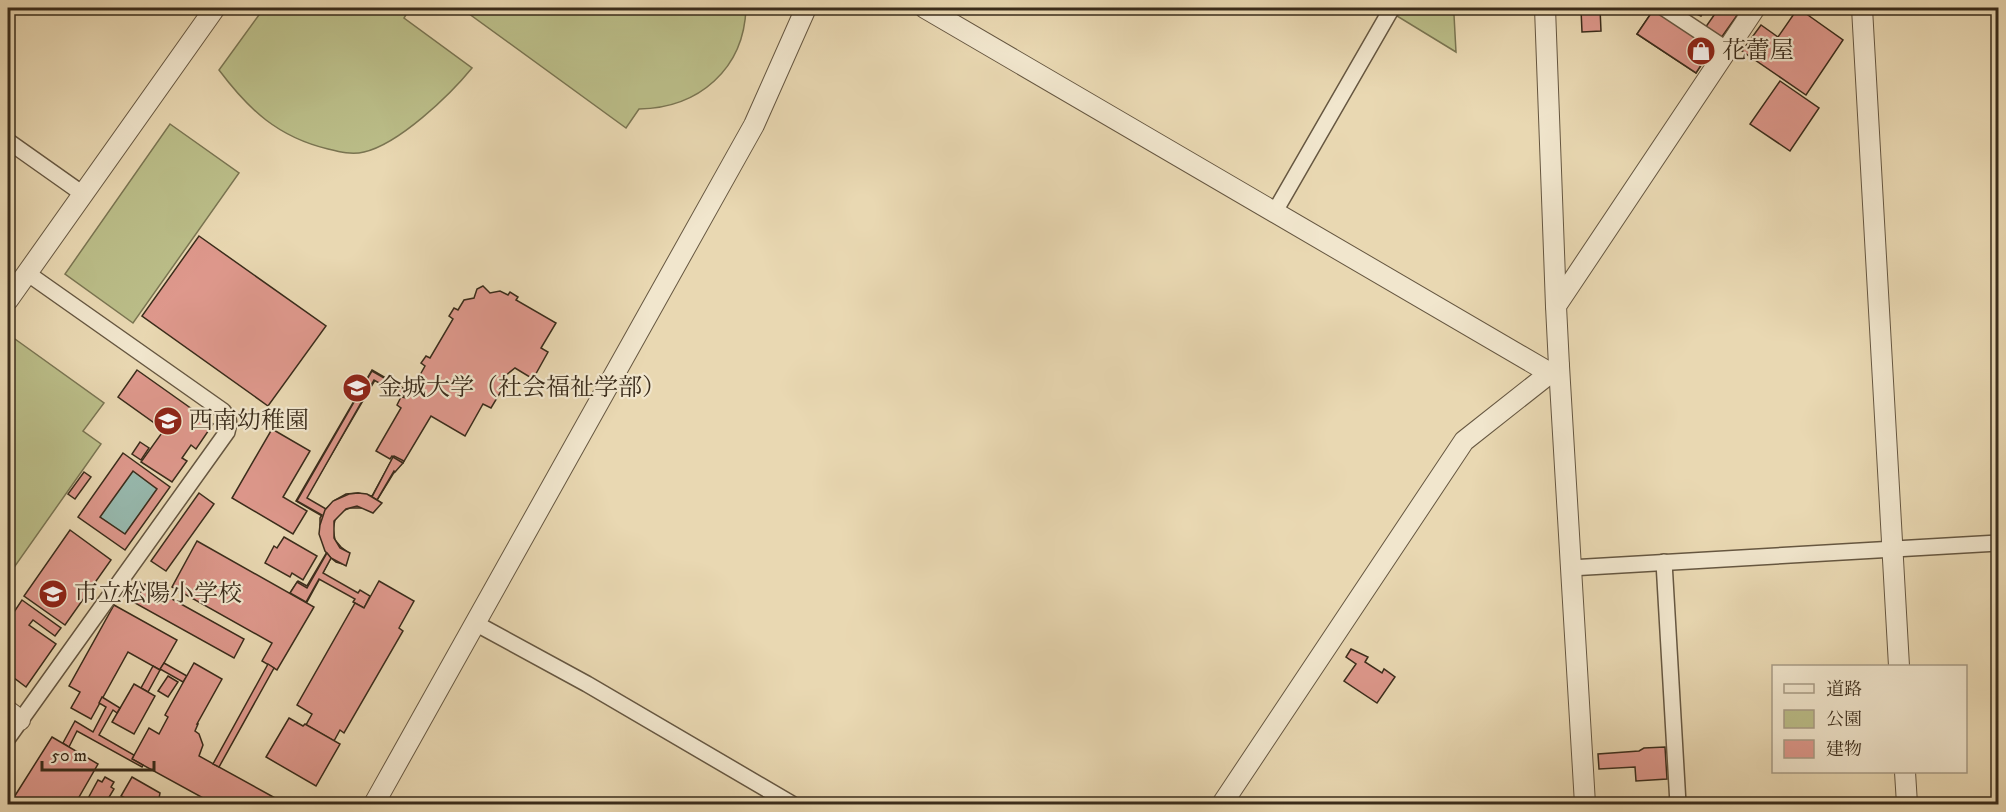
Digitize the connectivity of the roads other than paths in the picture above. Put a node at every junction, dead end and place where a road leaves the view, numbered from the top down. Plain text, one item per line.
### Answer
1 (215, 8) edge
2 (806, 8) edge
3 (925, 8) edge
4 (1392, 8) edge
5 (1545, 8) edge
6 (1664, 8) edge
7 (1755, 8) edge
8 (1862, 8) edge
9 (1726, 49) junction
10 (8, 141) edge
11 (82, 194) junction
12 (1274, 213) junction
13 (27, 273) junction
14 (8, 300) edge
15 (1556, 306) junction
16 (1554, 369) junction
17 (1998, 543) edge
18 (1893, 549) junction
19 (1664, 562) junction
20 (1570, 568) junction
21 (475, 623) junction
22 (1899, 665) edge
23 (14, 716) edge
24 (8, 738) edge
25 (1905, 773) edge
26 (374, 804) edge
27 (792, 804) edge
28 (1222, 804) edge
29 (1585, 804) edge
30 (1678, 804) edge
31 (1907, 804) edge

1 - 11 street
2 - 21 street
3 - 12 street
4 - 12 street
5 - 15 street
6 - 9 street
7 - 9 street
8 - 18 street
9 - 15 street
10 - 11 street
11 - 13 street
12 - 16 street
13 - 14 street
13 - 23 street
15 - 16 street
16 - 20 street
16 - 28 street
17 - 18 street
18 - 19 street
18 - 22 street
19 - 20 street
19 - 30 street
20 - 29 street
21 - 26 street
21 - 27 street
23 - 24 street
25 - 31 street

